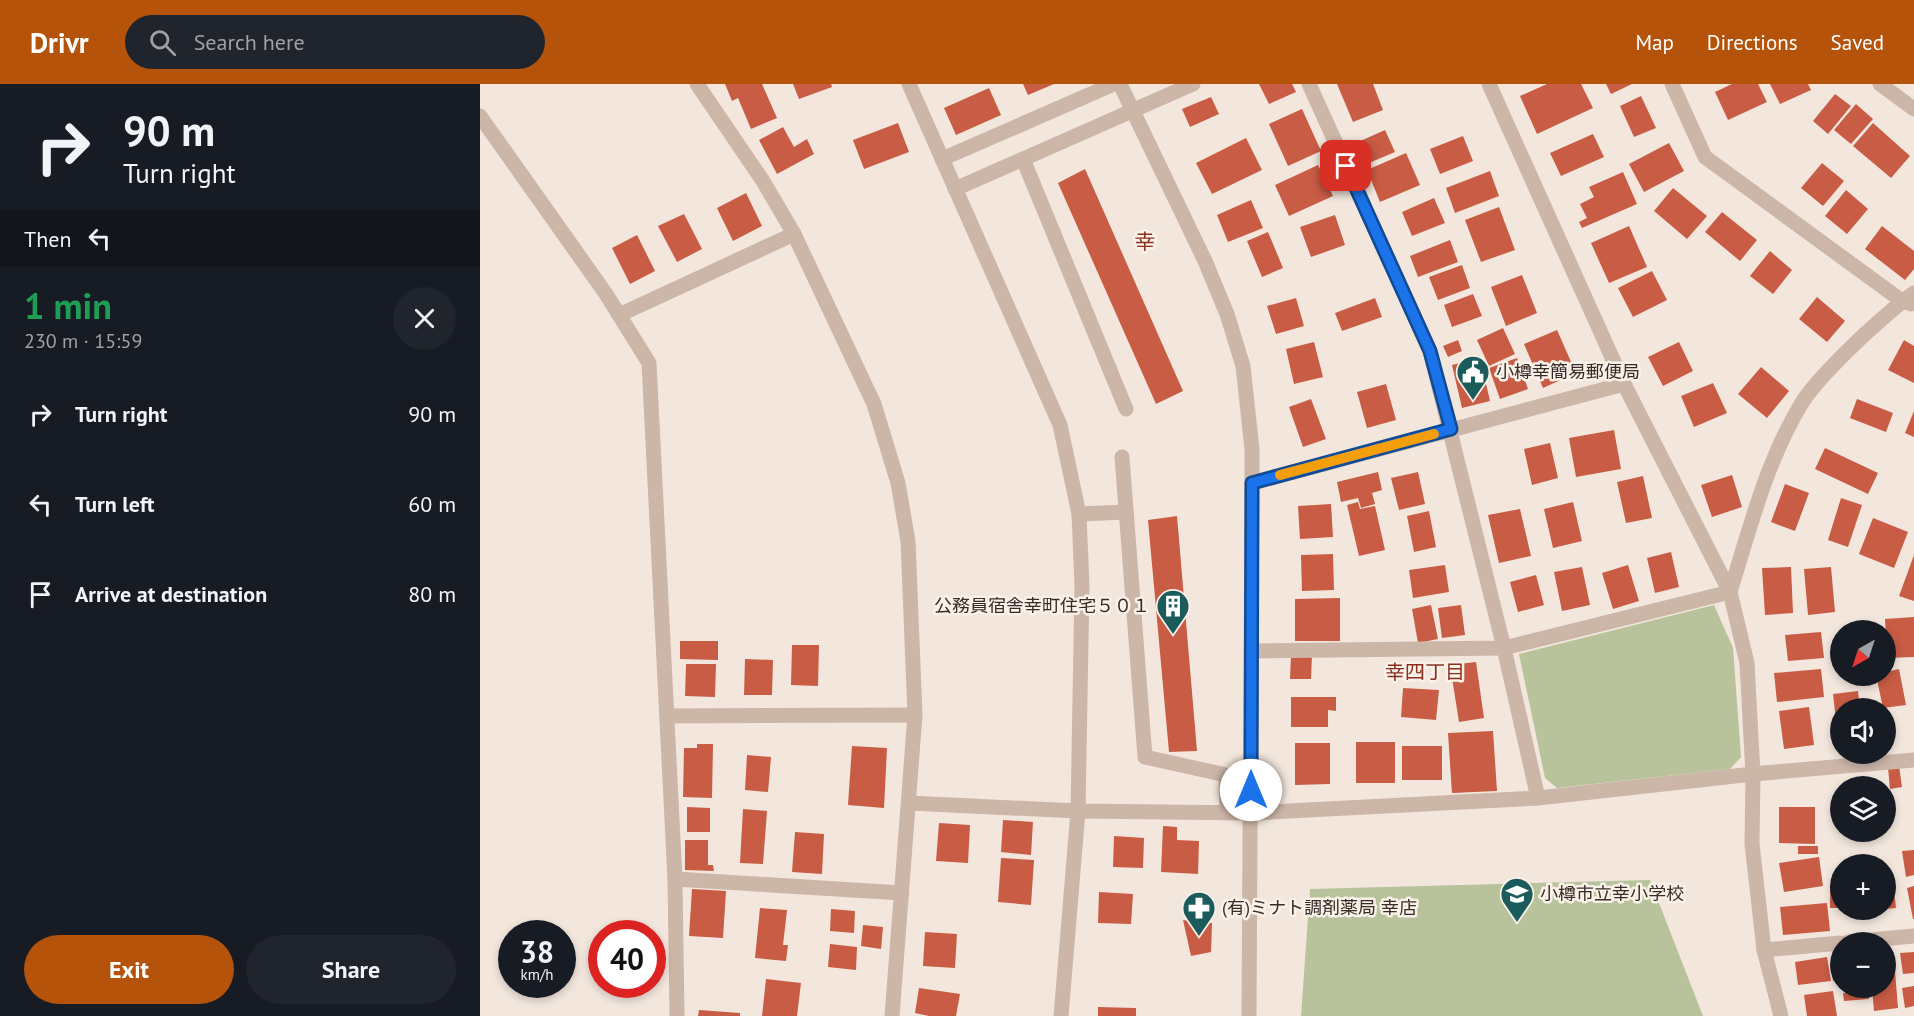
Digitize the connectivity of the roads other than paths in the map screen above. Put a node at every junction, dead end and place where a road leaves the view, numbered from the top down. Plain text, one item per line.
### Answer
1 (697, 84) edge
2 (909, 84) edge
3 (1114, 84) edge
4 (1120, 84) edge
5 (1193, 84) edge
6 (1309, 84) edge
7 (1489, 84) edge
8 (1672, 84) edge
9 (1880, 84) edge
10 (1914, 109) edge
11 (1133, 111) junction
12 (480, 116) edge
13 (942, 159) junction
14 (1023, 159) junction
15 (955, 189) junction
16 (794, 234) junction
17 (1910, 300) edge
18 (619, 315) junction
19 (1624, 384) junction
20 (1126, 409) dead end
21 (1451, 429) junction
22 (1122, 458) dead end
23 (1252, 483) junction
24 (1126, 512) junction
25 (1079, 514) junction
26 (1730, 592) junction
27 (1504, 648) junction
28 (1252, 651) junction
29 (915, 715) junction
30 (667, 716) junction
31 (1914, 760) edge
32 (1753, 774) junction
33 (1538, 798) junction
34 (909, 803) junction
35 (1078, 811) junction
36 (1227, 813) junction
37 (1251, 813) junction
38 (675, 879) junction
39 (902, 893) junction
40 (1914, 936) edge
41 (1896, 938) edge
42 (1830, 944) edge
43 (1764, 950) junction
44 (677, 1016) edge
45 (892, 1016) edge
46 (1062, 1016) edge
47 (1249, 1016) edge
48 (1781, 1016) edge

1 - 16 street
2 - 13 street
3 - 13 street
4 - 11 street
5 - 11 street
6 - 21 street
7 - 19 street
8 - 17 street
9 - 10 street
11 - 14 street
11 - 23 street
12 - 18 street
13 - 15 street
14 - 15 street
14 - 20 street
15 - 25 street
16 - 18 street
16 - 29 street
17 - 26 street
18 - 30 street
19 - 21 street
19 - 26 street
21 - 23 street
21 - 27 street
22 - 24 street
23 - 28 street
24 - 25 street
24 - 36 street
25 - 35 street
26 - 27 street
26 - 32 street
27 - 28 street
27 - 33 street
28 - 37 street
29 - 30 street
29 - 34 street
30 - 38 street
31 - 32 street
32 - 33 street
32 - 43 street
33 - 37 street
34 - 35 street
34 - 39 street
35 - 36 street
35 - 46 street
36 - 37 street
37 - 47 street
38 - 39 street
38 - 44 street
39 - 45 street
40 - 41 street
42 - 43 street
43 - 48 street

